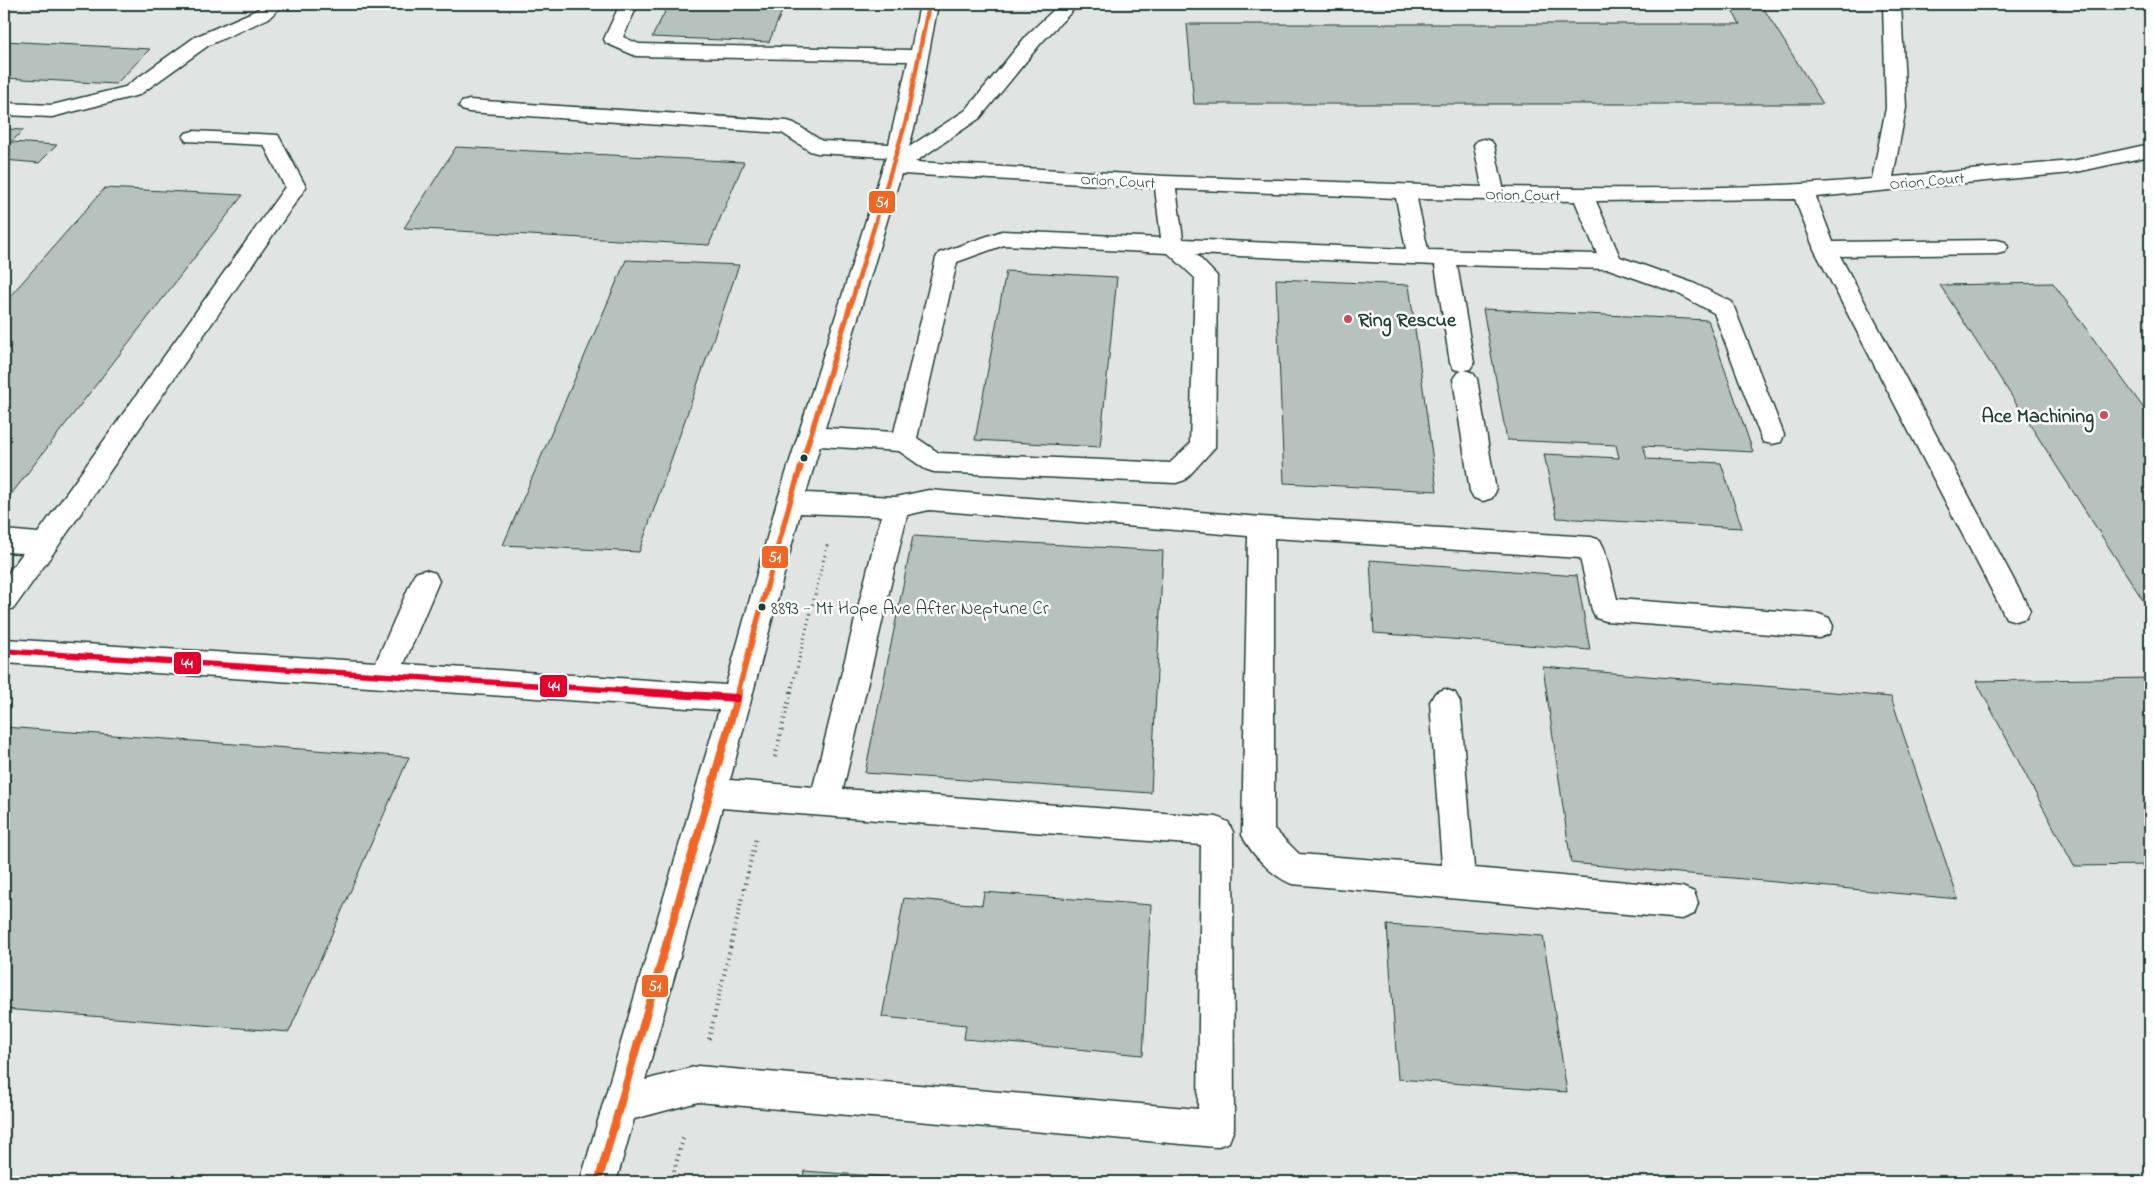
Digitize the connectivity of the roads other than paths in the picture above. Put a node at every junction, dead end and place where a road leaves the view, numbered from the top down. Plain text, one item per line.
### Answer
1 (275, 4) edge
2 (629, 4) edge
3 (929, 4) edge
4 (1070, 4) edge
5 (1892, 4) edge
6 (919, 56) junction
7 (469, 106) dead end
8 (4, 109) edge
9 (193, 136) dead end
10 (1484, 145) dead end
11 (2150, 150) edge
12 (896, 159) junction
13 (1165, 182) junction
14 (1881, 184) junction
15 (1405, 192) junction
16 (1802, 192) junction
17 (1494, 194) junction
18 (1583, 195) junction
19 (1173, 246) junction
20 (1997, 247) dead end
21 (1825, 249) junction
22 (1419, 257) junction
23 (1445, 258) junction
24 (1611, 262) junction
25 (1772, 434) dead end
26 (810, 436) junction
27 (904, 442) junction
28 (1483, 491) dead end
29 (790, 502) junction
30 (896, 508) junction
31 (1261, 527) junction
32 (4, 541) edge
33 (45, 544) junction
34 (425, 581) dead end
35 (4, 600) edge
36 (2016, 610) dead end
37 (1818, 626) dead end
38 (4, 652) edge
39 (385, 675) junction
40 (737, 698) junction
41 (1445, 702) dead end
42 (710, 793) junction
43 (824, 803) junction
44 (1217, 832) junction
45 (1258, 835) junction
46 (1459, 882) junction
47 (1682, 903) dead end
48 (619, 1105) junction
49 (598, 1182) edge

1 - 8 street
2 - 6 street
3 - 6 street
4 - 12 street
5 - 14 street
6 - 12 street
7 - 12 street, Orion Court
9 - 33 street
10 - 17 street
11 - 14 street, Orion Court
12 - 13 street, Orion Court
12 - 26 street
13 - 15 street, Orion Court
13 - 19 street
14 - 16 street, Orion Court
15 - 17 street, Orion Court
15 - 22 street
16 - 18 street, Orion Court
16 - 21 street
17 - 18 street, Orion Court
18 - 24 street
19 - 22 street
19 - 27 street
19 - 27 street
20 - 21 street
21 - 36 street
22 - 23 street
23 - 24 street
23 - 28 street
24 - 25 street
26 - 27 street
26 - 29 street
29 - 30 street
29 - 40 street
30 - 31 street
30 - 43 street
31 - 37 street
31 - 45 street
32 - 33 street
33 - 35 street
34 - 39 street
38 - 39 street
39 - 40 street
40 - 42 street
41 - 46 street
42 - 43 street
42 - 48 street
43 - 44 street
44 - 45 street
44 - 48 street
45 - 46 street
46 - 47 street
48 - 49 street

